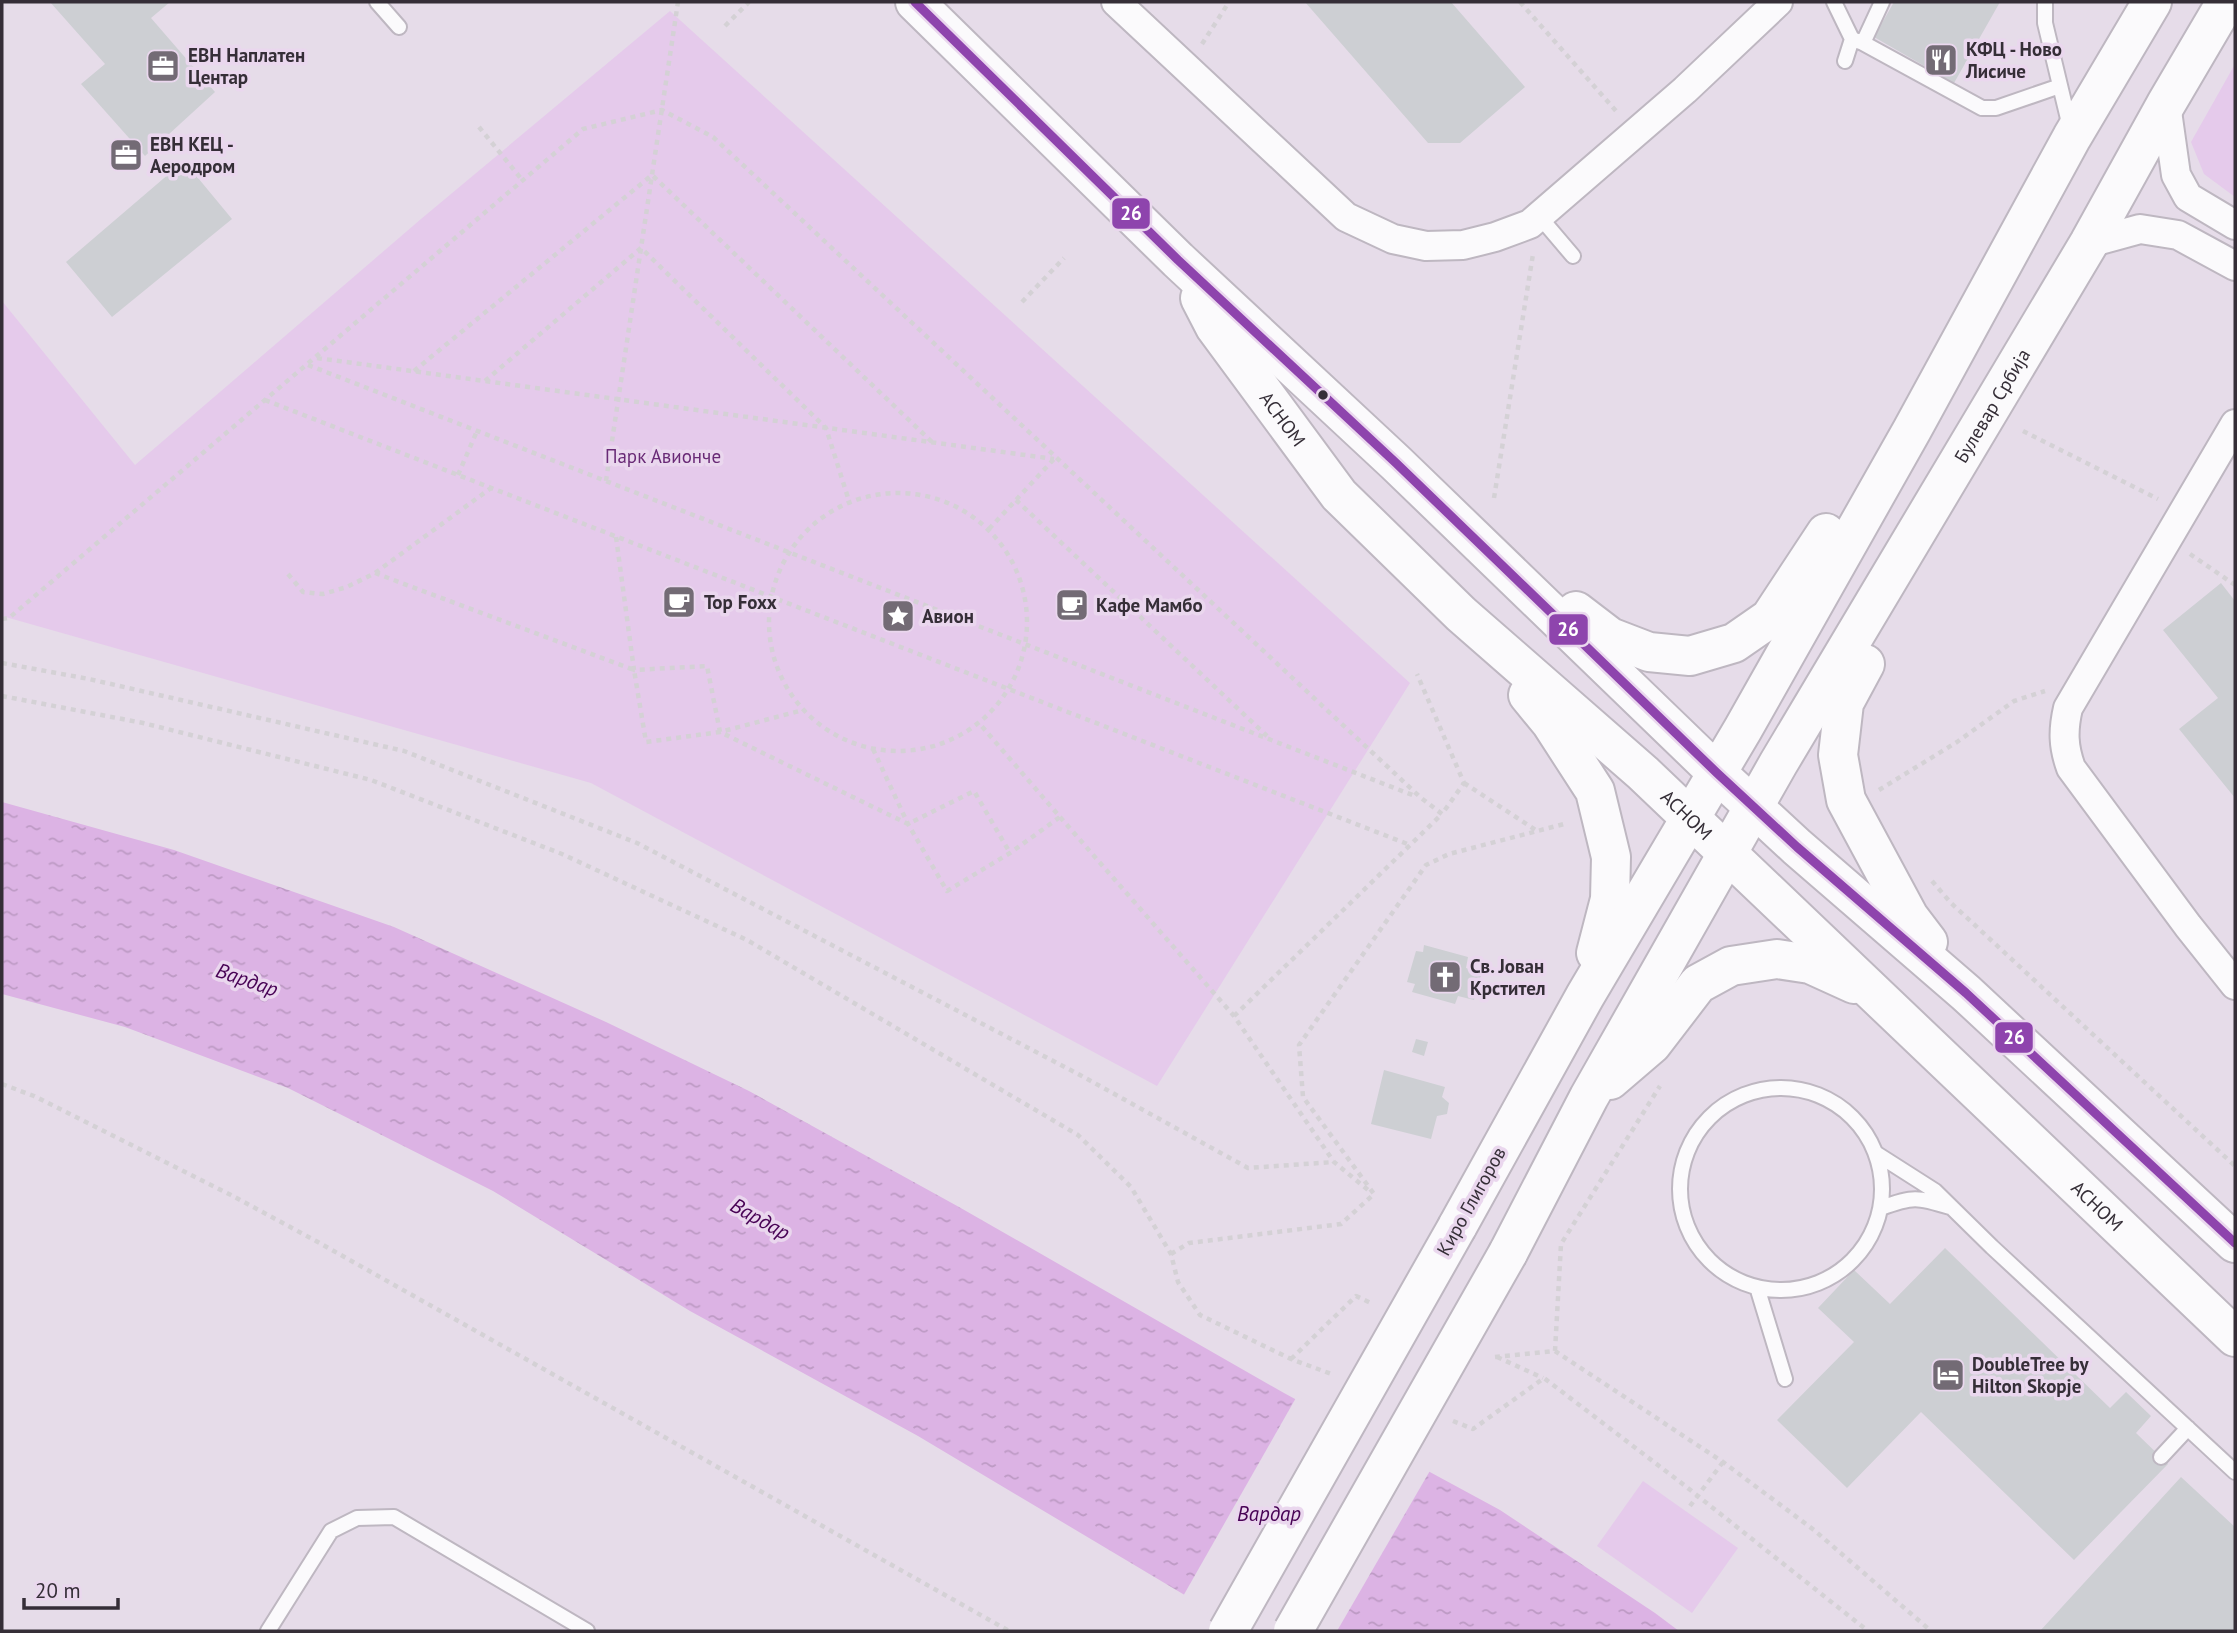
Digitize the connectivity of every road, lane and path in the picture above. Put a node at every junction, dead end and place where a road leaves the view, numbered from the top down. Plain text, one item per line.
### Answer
1 (377, 2) edge
2 (678, 2) edge
3 (748, 2) edge
4 (915, 2) edge
5 (1115, 2) edge
6 (1229, 2) edge
7 (1520, 2) edge
8 (1777, 2) edge
9 (1834, 2) edge
10 (1882, 2) edge
11 (2045, 2) edge
12 (2152, 2) edge
13 (2226, 2) edge
14 (724, 26) dead end
15 (399, 27) dead end
16 (1857, 41) junction
17 (1845, 61) dead end
18 (1186, 68) junction
19 (2060, 86) junction
20 (2166, 104) junction
21 (662, 110) junction
22 (479, 127) dead end
23 (1635, 133) junction
24 (2073, 137) junction
25 (652, 175) junction
26 (523, 181) junction
27 (1539, 216) junction
28 (2235, 225) edge
29 (2089, 243) junction
30 (641, 248) junction
31 (1573, 256) dead end
32 (1064, 258) dead end
33 (1178, 260) junction
34 (2235, 266) edge
35 (1022, 302) dead end
36 (316, 358) junction
37 (307, 365) junction
38 (413, 371) junction
39 (485, 381) junction
40 (265, 400) junction
41 (620, 400) junction
42 (2235, 424) edge
43 (826, 428) junction
44 (1912, 430) junction
45 (477, 431) junction
46 (2023, 431) dead end
47 (932, 442) junction
48 (1963, 457) junction
49 (1055, 459) junction
50 (1396, 463) junction
51 (458, 475) junction
52 (606, 481) junction
53 (491, 488) junction
54 (1494, 498) dead end
55 (1016, 500) junction
56 (849, 501) junction
57 (2183, 512) junction
58 (989, 529) junction
59 (616, 537) junction
60 (2167, 539) junction
61 (788, 552) junction
62 (374, 573) junction
63 (288, 575) dead end
64 (2235, 585) edge
65 (770, 596) junction
66 (1461, 614) junction
67 (2, 619) edge
68 (1026, 644) junction
69 (2, 663) edge
70 (634, 670) junction
71 (1417, 674) dead end
72 (1009, 690) junction
73 (2077, 692) junction
74 (2, 696) edge
75 (803, 710) junction
76 (979, 723) junction
77 (720, 732) junction
78 (1271, 739) junction
79 (872, 749) junction
80 (1717, 773) junction
81 (1465, 783) junction
82 (1420, 797) junction
83 (1883, 800) dead end
84 (1754, 808) junction
85 (1442, 814) junction
86 (1059, 817) junction
87 (1690, 819) junction
88 (1578, 820) dead end
89 (908, 824) junction
90 (1538, 832) junction
91 (1410, 845) junction
92 (1010, 853) junction
93 (1728, 855) junction
94 (1928, 876) dead end
95 (2235, 985) edge
96 (1876, 993) junction
97 (1966, 993) junction
98 (1586, 996) junction
99 (1234, 1016) junction
100 (1664, 1080) dead end
101 (2, 1084) edge
102 (1589, 1097) junction
103 (1877, 1154) junction
104 (1334, 1162) junction
105 (2235, 1166) edge
106 (1374, 1194) junction
107 (1952, 1207) junction
108 (1881, 1208) junction
109 (2235, 1243) edge
110 (1171, 1254) junction
111 (1757, 1287) junction
112 (2235, 1337) edge
113 (1555, 1351) junction
114 (1495, 1357) dead end
115 (1343, 1379) dead end
116 (1785, 1380) dead end
117 (1447, 1419) dead end
118 (2188, 1428) junction
119 (2161, 1457) dead end
120 (1723, 1462) junction
121 (2235, 1472) edge
122 (1698, 1496) junction
123 (1690, 1506) dead end
124 (268, 1631) edge
125 (587, 1631) edge
126 (1009, 1631) edge
127 (1228, 1631) edge
128 (1293, 1631) edge
129 (1868, 1631) edge
130 (1931, 1631) edge

1 - 15 lane
2 - 21 path
3 - 14 path
4 - 33 street, АСНОМ
5 - 18 street
6 - 18 path
7 - 23 path
8 - 23 street
9 - 16 lane
10 - 16 lane
11 - 19 lane
12 - 24 street
13 - 20 street, Булевар Србија
16 - 17 lane
16 - 19 lane
18 - 27 street
19 - 24 lane
20 - 28 street
20 - 29 street, Булевар Србија
21 - 25 path
21 - 26 path
21 - 49 path
22 - 26 path
23 - 27 street
24 - 44 street
25 - 30 path
25 - 38 path
25 - 47 path
26 - 36 path
27 - 31 lane
27 - 54 path
29 - 34 street
29 - 48 street, Булевар Србија
30 - 39 path
30 - 41 path
30 - 43 path
32 - 35 path
33 - 50 street, АСНОМ
33 - 66 street, АСНОМ
36 - 37 path
36 - 38 path
37 - 40 path
37 - 45 path
38 - 39 path
39 - 41 path
40 - 51 path
40 - 67 path
41 - 43 path
41 - 52 path
42 - 57 street
43 - 47 path
43 - 56 path
44 - 50 street
44 - 80 street
45 - 51 path
45 - 52 path
46 - 57 path
47 - 49 path
48 - 84 street, Булевар Србија
48 - 97 street
49 - 55 path
49 - 82 path
50 - 80 street, АСНОМ
51 - 53 path
52 - 61 path
53 - 59 path
53 - 62 path
55 - 58 path
55 - 78 path
56 - 58 path
56 - 61 path
57 - 60 street
58 - 68 path
59 - 65 path
59 - 70 path
60 - 64 path
60 - 73 street
61 - 65 path
61 - 68 path
62 - 63 path
62 - 70 path
65 - 72 path
65 - 75 path
66 - 87 street, АСНОМ
66 - 98 street
68 - 72 path
68 - 78 path
69 - 104 path
70 - 77 path
70 - 77 path
71 - 81 path
72 - 76 path
72 - 91 path
73 - 83 path
73 - 95 street
74 - 110 path
75 - 77 path
75 - 79 path
76 - 79 path
76 - 86 path
77 - 89 path
78 - 82 path
79 - 89 path
80 - 84 street, АСНОМ
80 - 87 street, Киро Глигоров
81 - 85 path
81 - 90 path
82 - 85 path
84 - 93 street
84 - 97 street, АСНОМ
85 - 91 path
86 - 92 path
86 - 99 path
87 - 93 street, АСНОМ
87 - 98 street, Киро Глигоров
88 - 90 path
89 - 92 path
89 - 92 path
90 - 106 path
91 - 99 path
93 - 96 street, АСНОМ
93 - 102 street
94 - 105 path
96 - 102 street
96 - 112 street, АСНОМ
97 - 109 street, АСНОМ
98 - 127 street, Киро Глигоров, bridge
99 - 104 path
100 - 113 path
101 - 126 path
102 - 128 street, bridge
103 - 107 lane
103 - 108 lane
103 - 111 lane
104 - 106 path
106 - 110 path
107 - 108 lane
107 - 118 lane
108 - 111 lane
110 - 115 path
111 - 116 lane
113 - 114 path
113 - 120 path
117 - 122 path
118 - 119 lane
118 - 121 lane
120 - 122 path
120 - 130 path
122 - 123 path
122 - 129 path
124 - 125 lane

